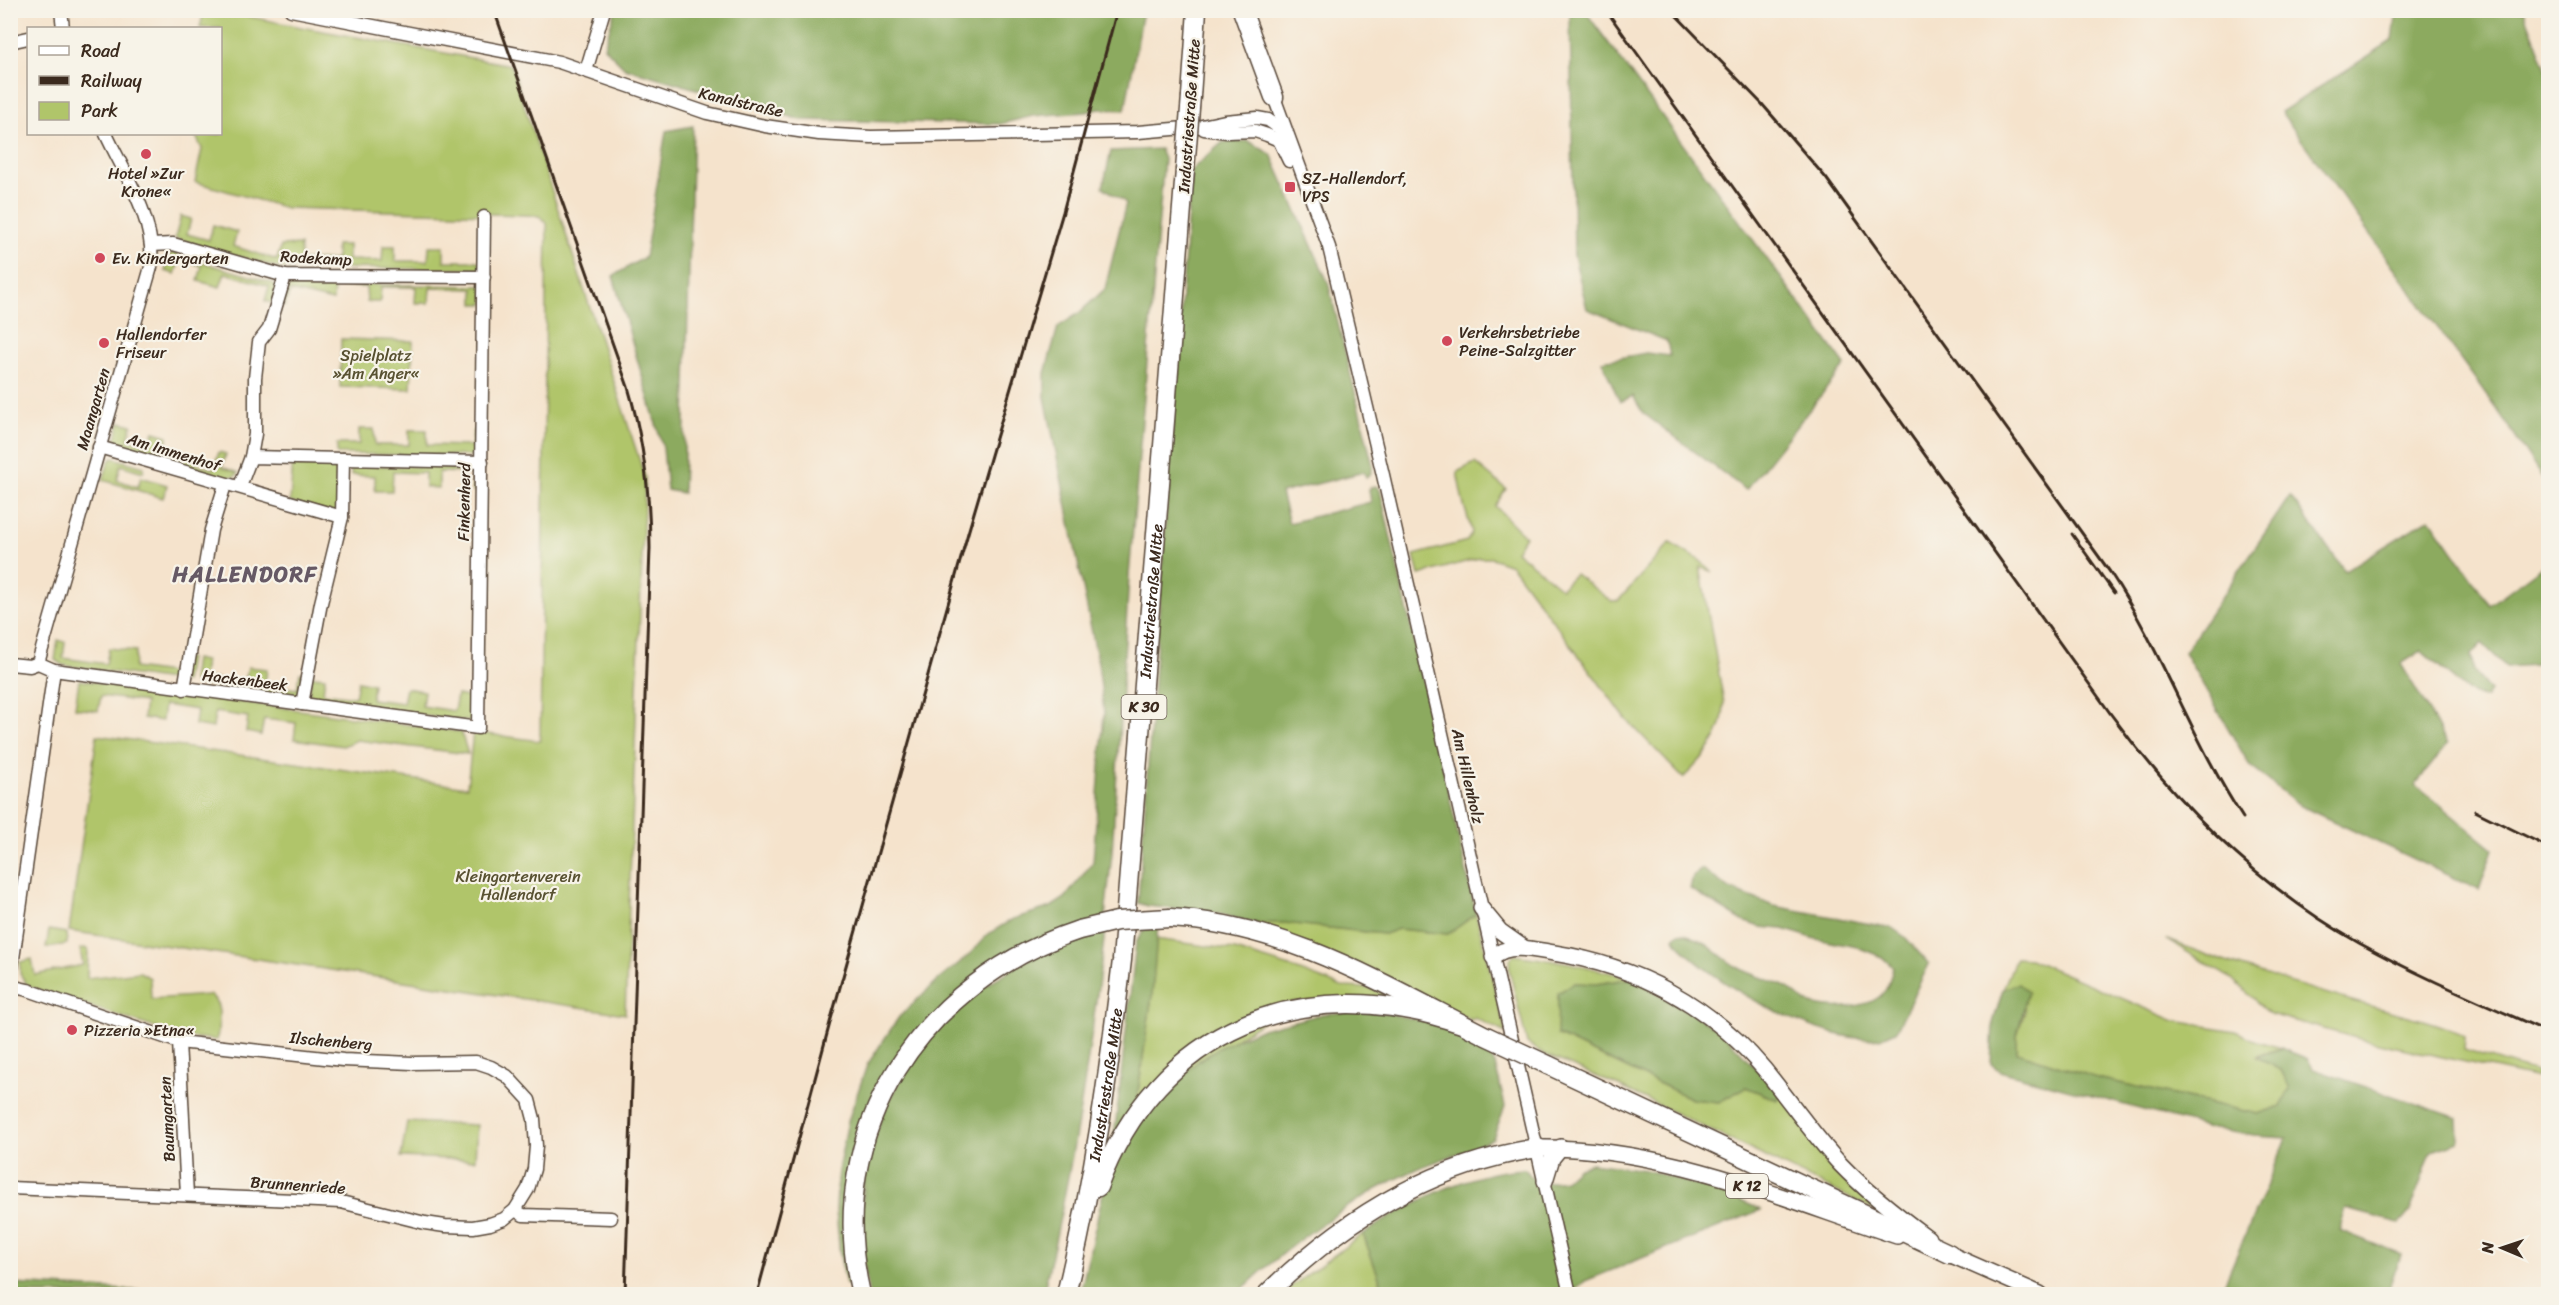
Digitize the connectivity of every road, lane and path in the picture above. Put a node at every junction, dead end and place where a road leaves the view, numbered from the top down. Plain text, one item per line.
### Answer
1 (61, 10) edge
2 (291, 10) edge
3 (604, 10) edge
4 (1197, 10) edge
5 (1242, 10) edge
6 (63, 27) edge
7 (27, 38) edge
8 (10, 42) edge
9 (586, 71) junction
10 (1274, 98) junction
11 (1268, 120) junction
12 (1197, 128) junction
13 (1255, 131) junction
14 (106, 135) edge
15 (1288, 136) junction
16 (484, 217) dead end
17 (151, 245) junction
18 (1332, 265) junction
19 (285, 276) junction
20 (484, 277) junction
21 (99, 447) junction
22 (250, 457) junction
23 (343, 459) junction
24 (482, 462) junction
25 (225, 485) junction
26 (240, 486) junction
27 (342, 517) junction
28 (38, 663) junction
29 (10, 664) edge
30 (54, 670) junction
31 (184, 689) junction
32 (302, 704) junction
33 (478, 728) joint
34 (1481, 908) junction
35 (1524, 948) junction
36 (1493, 957) junction
37 (10, 980) edge
38 (10, 986) edge
39 (1462, 1024) junction
40 (179, 1042) junction
41 (1561, 1147) junction
42 (1538, 1148) junction
43 (1545, 1181) junction
44 (10, 1188) edge
45 (187, 1195) junction
46 (515, 1210) junction
47 (611, 1218) dead end
48 (1078, 1242) junction
49 (1950, 1254) junction
50 (861, 1294) edge
51 (1066, 1294) edge
52 (1267, 1294) edge
53 (1570, 1294) edge
54 (2040, 1294) edge

1 - 6 street
2 - 9 street, Kanalstraße / K 12
3 - 9 street
4 - 48 highway, Industriestraße Mitte / K 30, bridge
5 - 10 highway
7 - 8 street
9 - 12 street, Kanalstraße / K 12
10 - 11 street
10 - 15 street, Am Hillenholz
11 - 12 street, Kanalstraße / K 12
11 - 13 street
11 - 15 street
12 - 13 street, Kanalstraße / K 12
13 - 18 street, Am Hillenholz / K 12
14 - 17 street, Maangarten
15 - 18 street, Am Hillenholz / K 12
16 - 20 street, Finkenherd
17 - 19 street, Rodekamp
17 - 21 street, Maangarten
18 - 34 street, Am Hillenholz / K 12
19 - 20 street, Rodekamp
19 - 22 street, Am Immenhof
20 - 24 street, Finkenherd
21 - 25 street, Am Immenhof
21 - 28 street, Maangarten
22 - 23 street
22 - 26 street, Am Immenhof
23 - 24 street
23 - 27 street
24 - 33 street, Finkenherd
25 - 26 street, Am Immenhof
25 - 31 street
26 - 27 street, Am Immenhof
27 - 32 street
28 - 29 street, Hackenbeek
28 - 30 street, Hackenbeek
30 - 31 street, Hackenbeek
30 - 37 street
31 - 32 street, Hackenbeek
32 - 33 street, Hackenbeek
34 - 35 main road, K 12
34 - 36 street, Am Hillenholz / K 12
35 - 36 main road, K 12
35 - 49 main road, K 12
36 - 42 street, Am Hillenholz / K 12
38 - 40 street, Ilschenberg
39 - 48 highway
39 - 49 highway, bridge
39 - 50 highway, bridge
40 - 45 street, Baumgarten
40 - 46 street, Ilschenberg
41 - 42 main road, K 12
41 - 43 main road
41 - 49 main road, K 12
42 - 43 street, Am Hillenholz
42 - 52 highway
43 - 53 street, Am Hillenholz
44 - 45 street, Brunnenriede
45 - 46 street, Brunnenriede
46 - 47 street
48 - 51 highway, Industriestraße Mitte / K 30
49 - 54 main road, K 12

